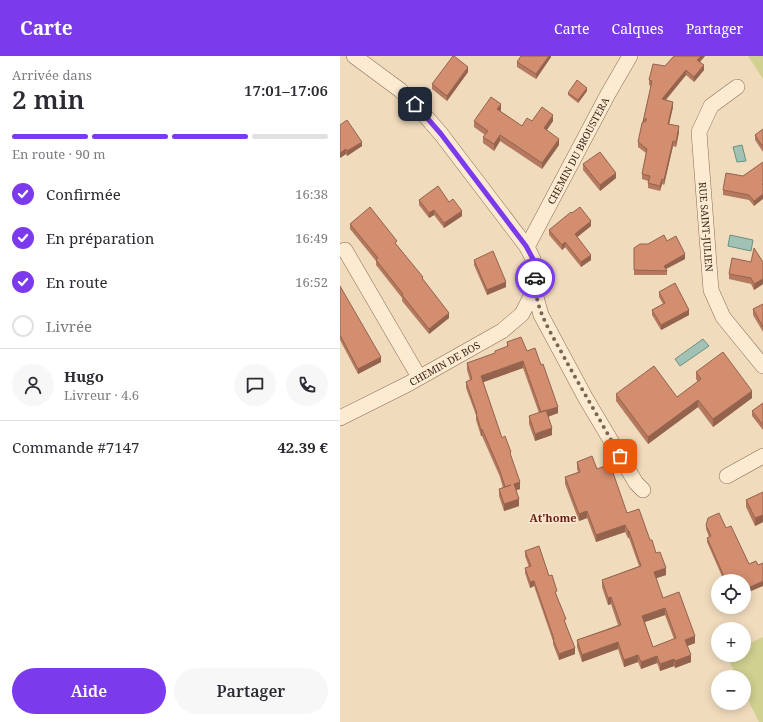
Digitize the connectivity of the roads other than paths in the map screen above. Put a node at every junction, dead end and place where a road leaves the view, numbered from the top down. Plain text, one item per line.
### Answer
1 (354, 56) edge
2 (630, 56) edge
3 (737, 88) dead end
4 (526, 246) junction
5 (345, 250) dead end
6 (534, 290) junction
7 (763, 366) edge
8 (419, 378) junction
9 (342, 413) edge
10 (763, 456) edge
11 (727, 476) dead end
12 (643, 490) dead end

1 - 4 street
2 - 4 street, CHEMIN DU BROUSTERA
3 - 7 street, RUE SAINT-JULIEN
4 - 6 street
5 - 8 street
6 - 8 street, CHEMIN DE BOS
6 - 12 street
8 - 9 street, CHEMIN DE BOS
10 - 11 street

